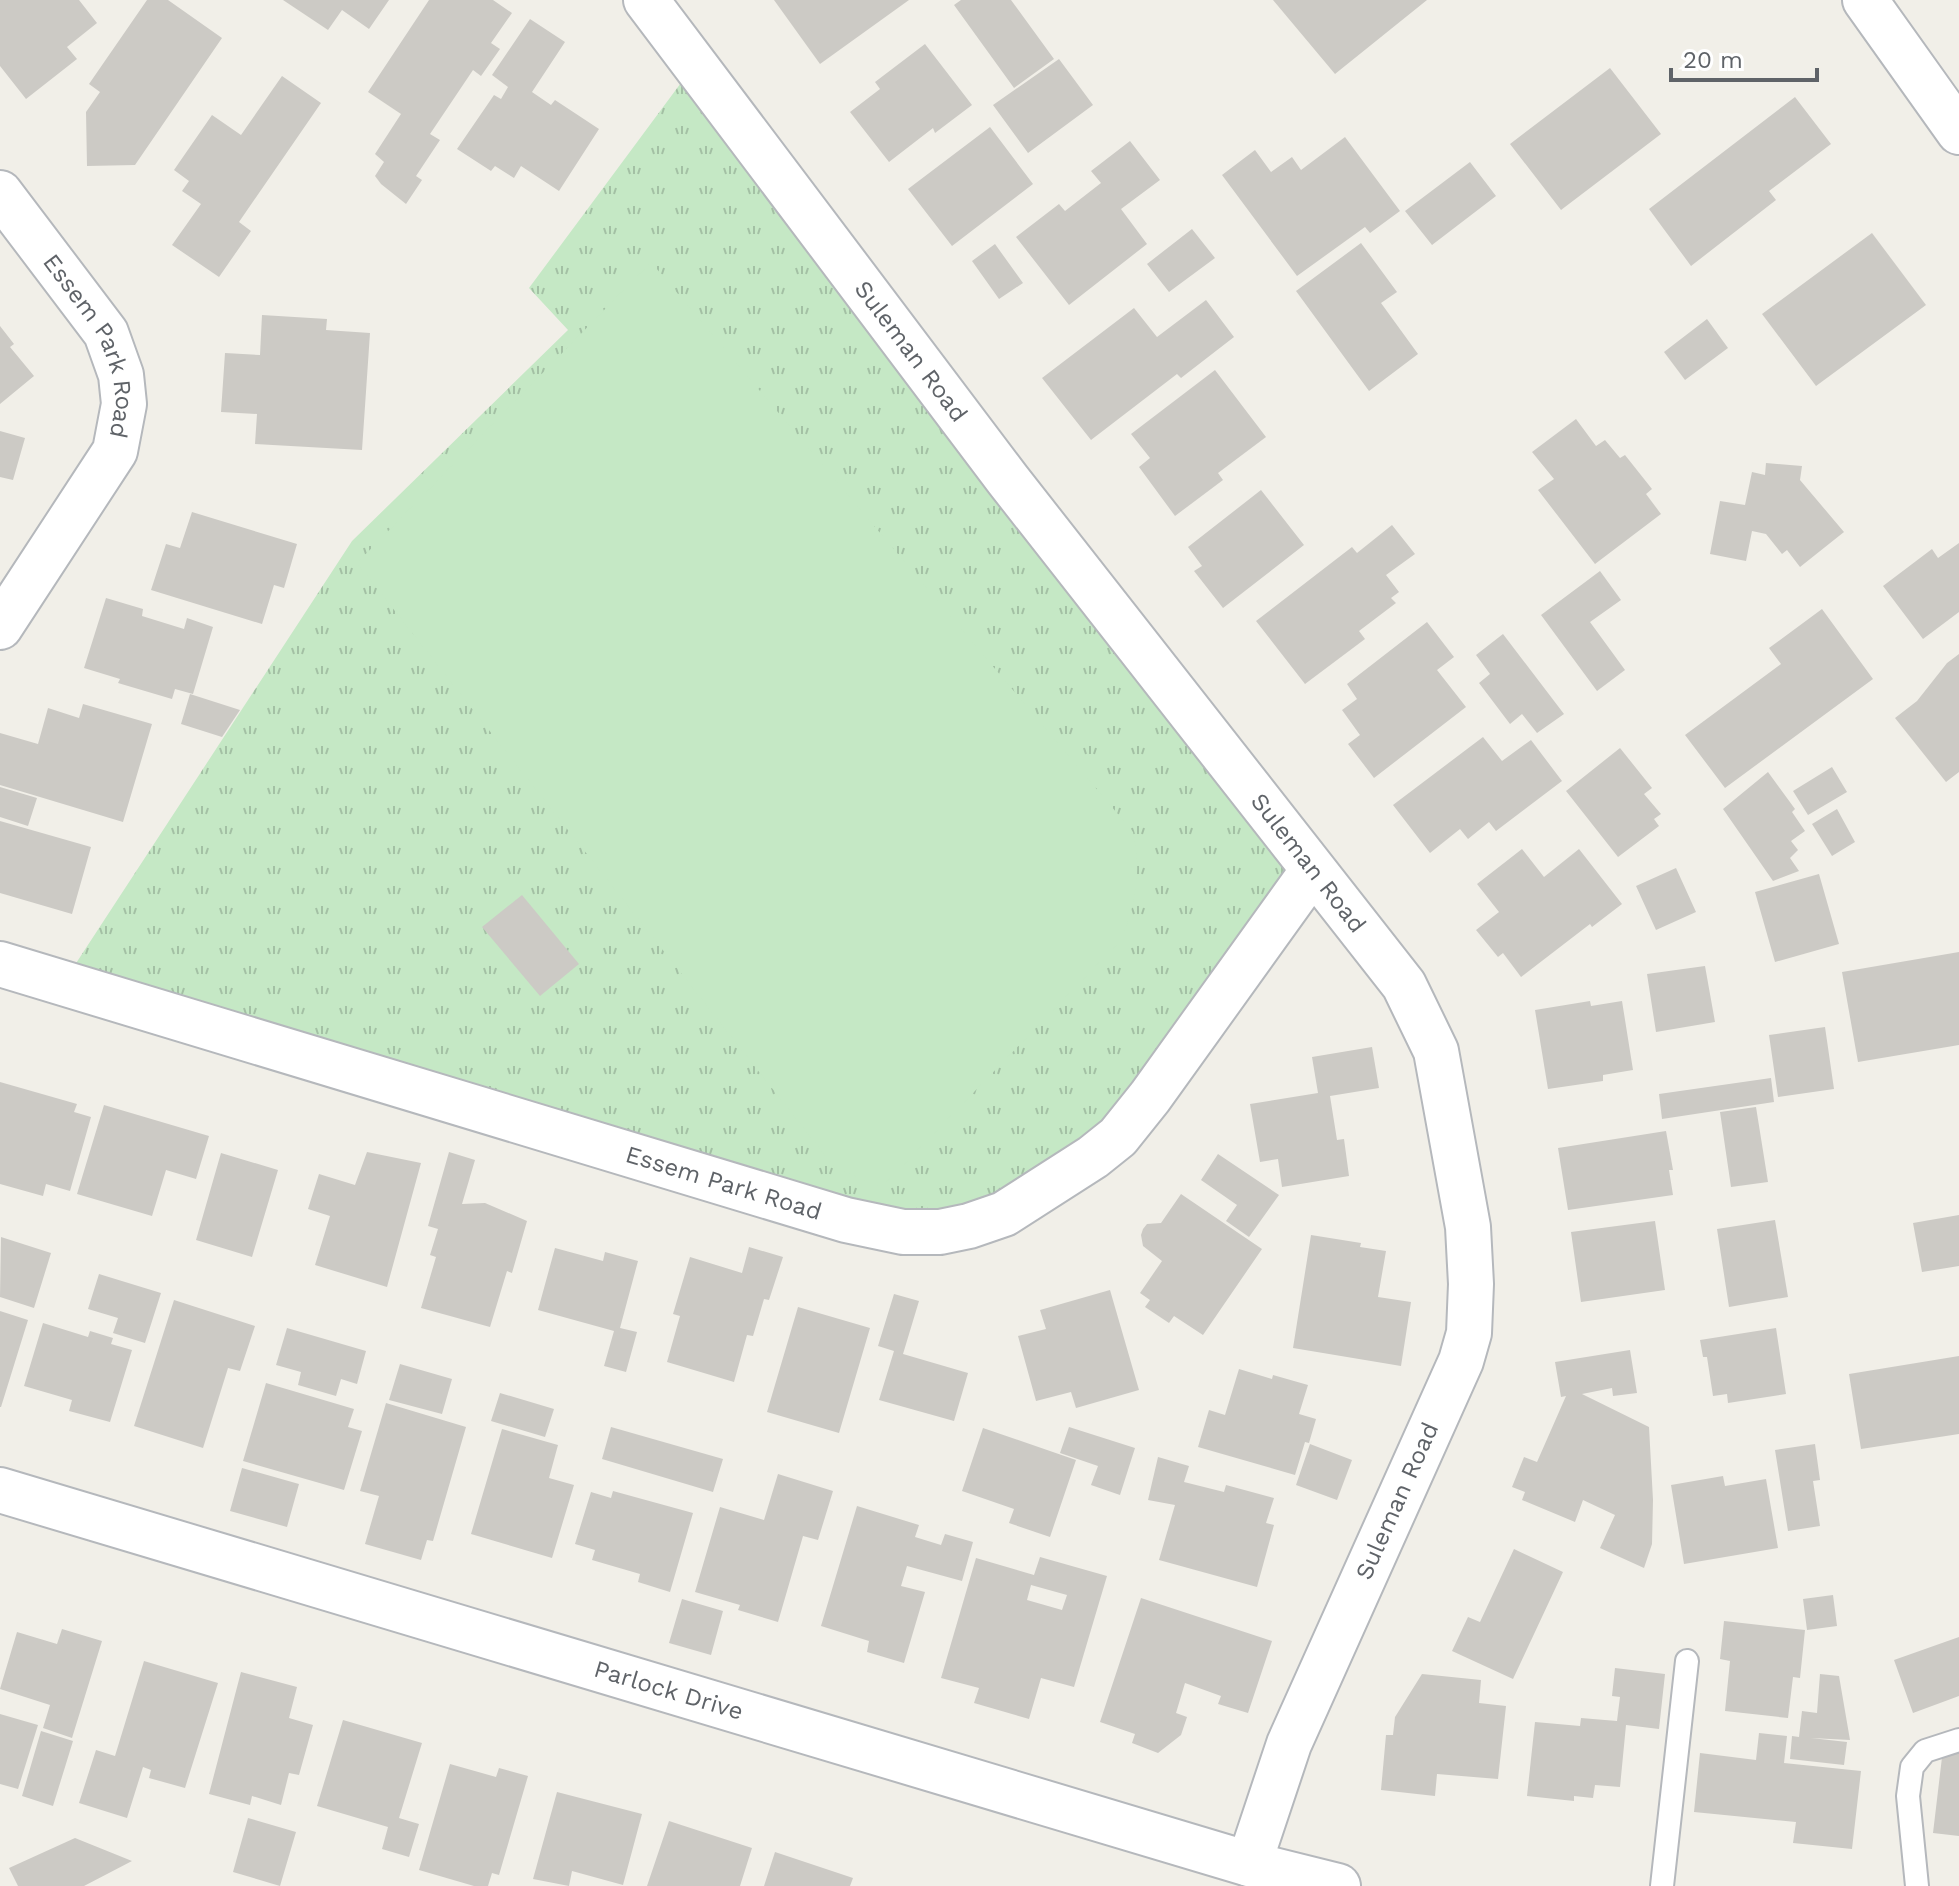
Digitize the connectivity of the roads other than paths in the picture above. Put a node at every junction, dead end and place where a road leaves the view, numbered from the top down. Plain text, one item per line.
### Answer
1 (646, 0) edge
2 (1865, 0) edge
3 (1959, 132) edge
4 (0, 193) edge
5 (0, 627) edge
6 (1313, 870) junction
7 (0, 964) edge
8 (0, 1490) edge
9 (1687, 1661) dead end
10 (1959, 1740) edge
11 (1249, 1864) junction
12 (1338, 1886) edge
13 (1662, 1886) edge
14 (1917, 1886) edge

1 - 6 street, Suleman Road
2 - 3 street
4 - 5 street, Essem Park Road
6 - 7 street, Essem Park Road
6 - 11 street, Suleman Road
8 - 11 street, Parlock Drive
9 - 13 lane
10 - 14 lane
11 - 12 street, Parlock Drive

